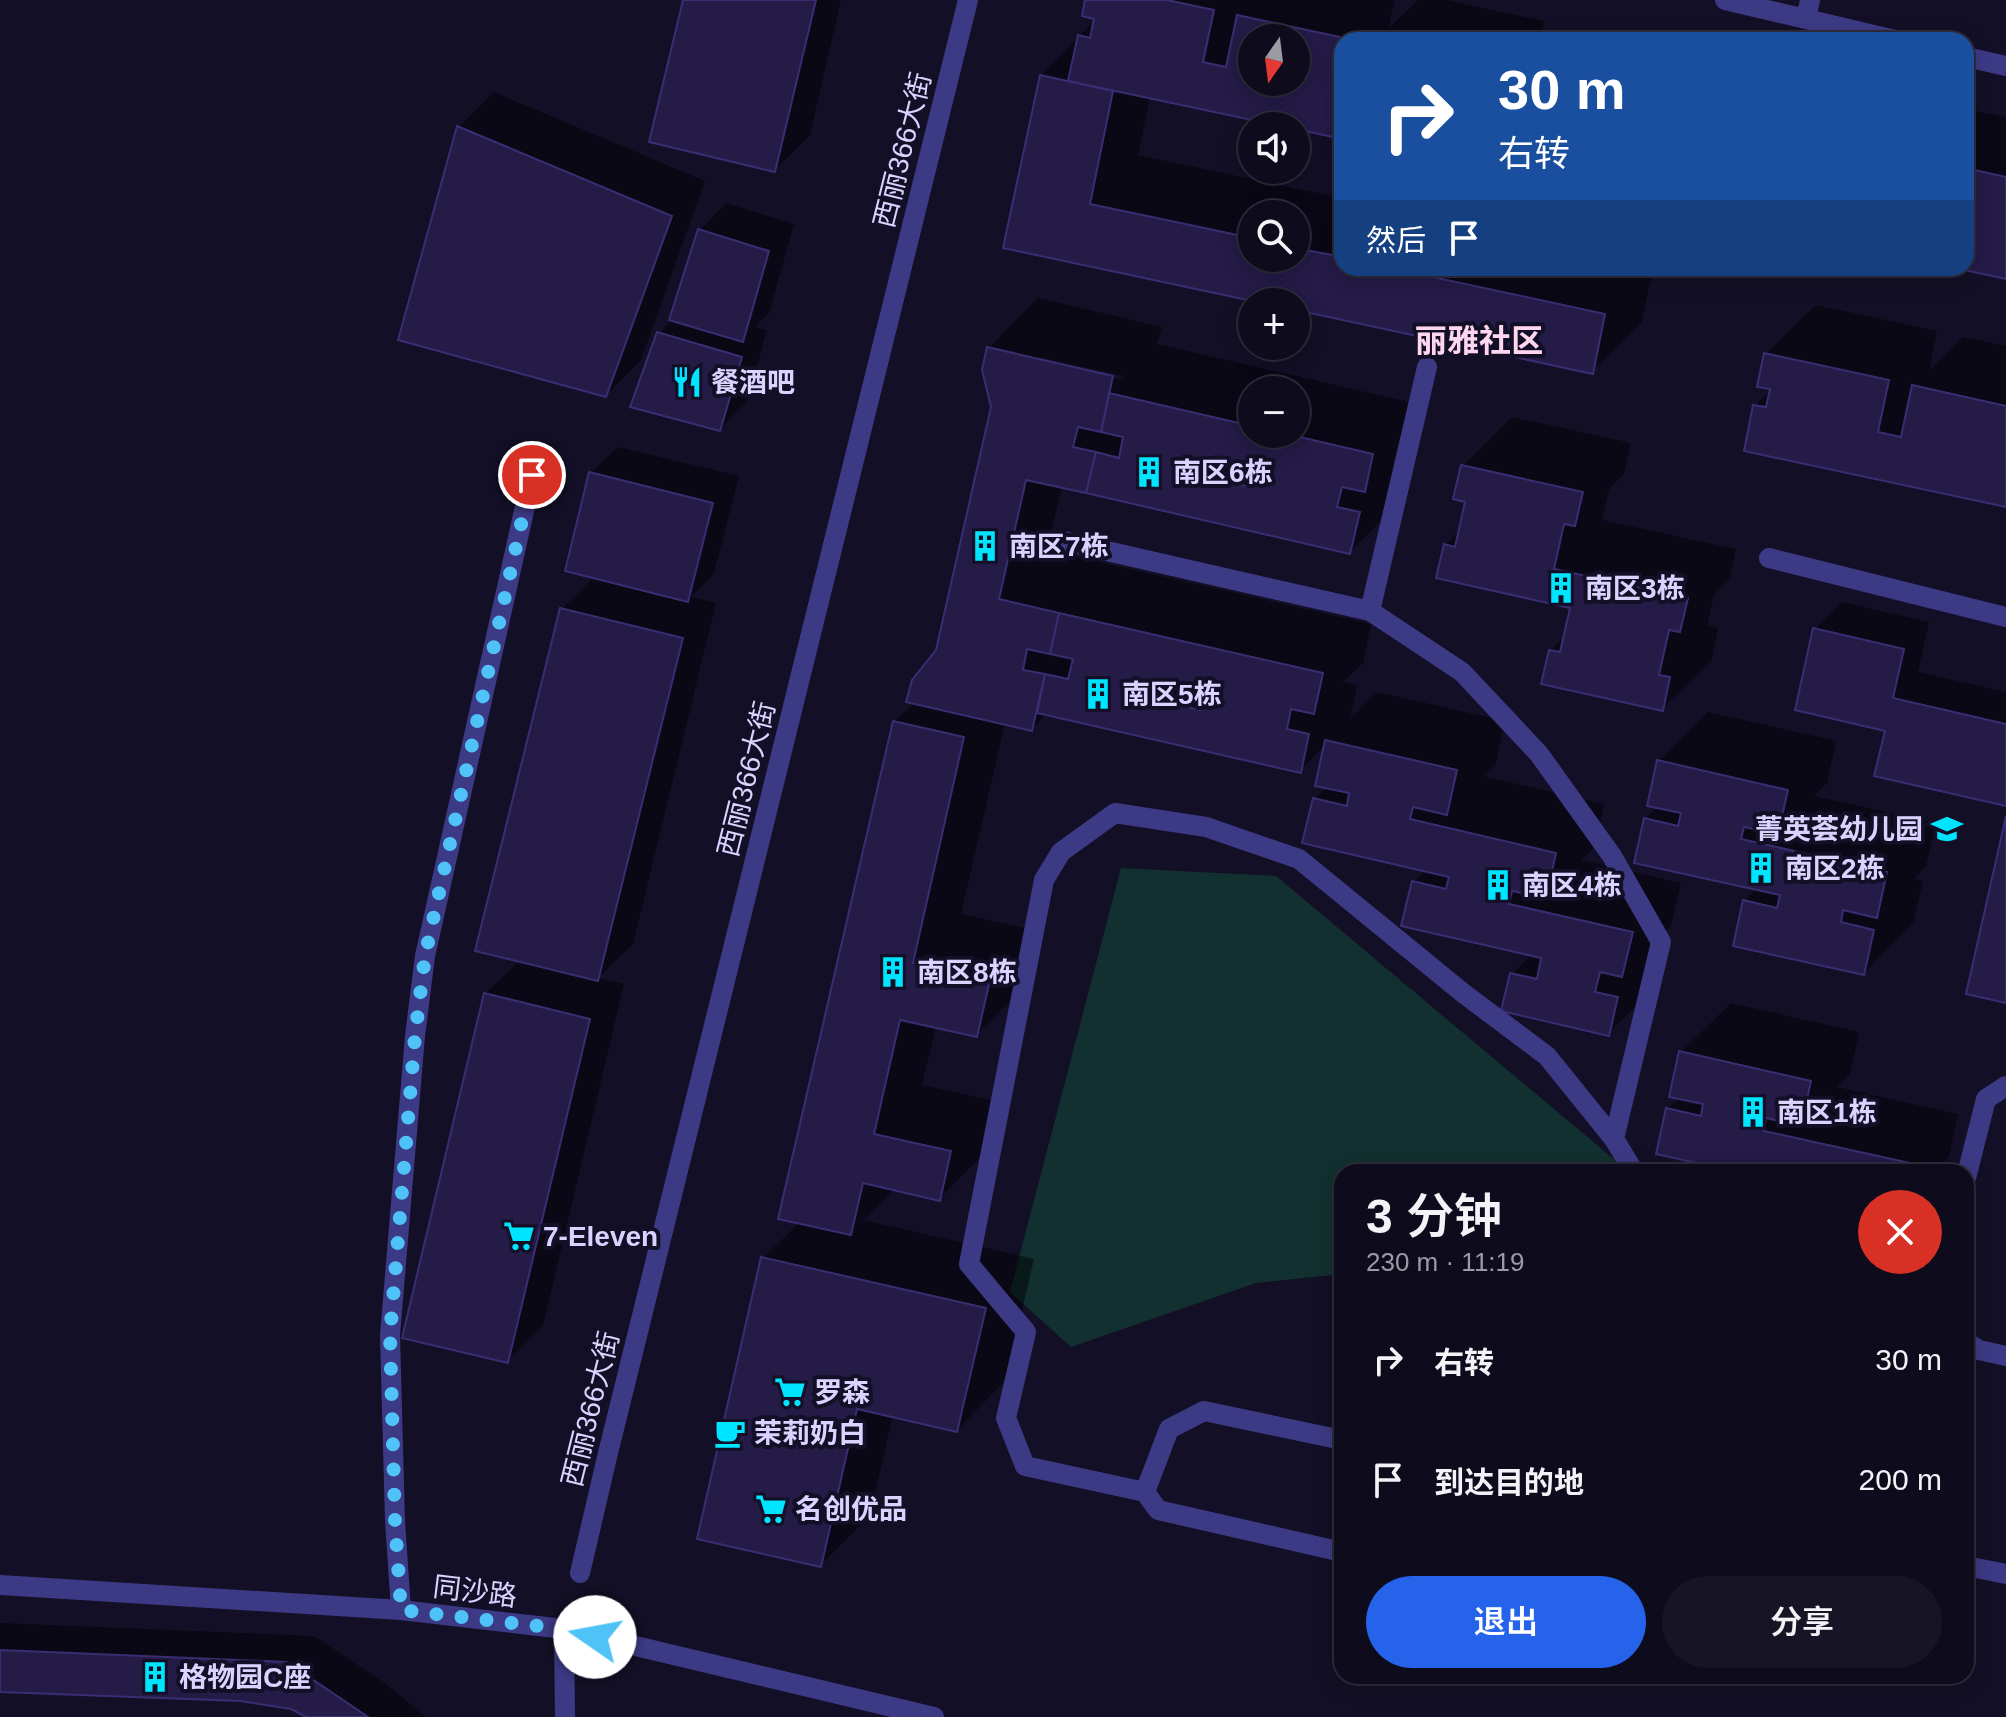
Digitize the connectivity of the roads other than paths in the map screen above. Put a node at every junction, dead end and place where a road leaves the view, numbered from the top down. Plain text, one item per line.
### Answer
1 (968, 0) edge
2 (1725, 0) edge
3 (1808, 9) edge
4 (1873, 32) edge
5 (1974, 59) edge
6 (2006, 66) edge
7 (1427, 367) dead end
8 (532, 475) dead end
9 (1063, 541) dead end
10 (1769, 558) dead end
11 (1370, 611) junction
12 (2006, 617) edge
13 (2006, 1086) edge
14 (1614, 1139) junction
15 (1629, 1164) edge
16 (1970, 1164) edge
17 (1974, 1347) edge
18 (2006, 1356) edge
19 (1334, 1438) edge
20 (1145, 1492) junction
21 (1334, 1550) edge
22 (1974, 1568) edge
23 (580, 1573) dead end
24 (2006, 1574) edge
25 (0, 1585) edge
26 (401, 1610) junction
27 (564, 1629) junction
28 (565, 1717) edge
29 (934, 1717) edge

1 - 23 street, 西丽366大街
2 - 3 street
3 - 4 street
5 - 6 street
7 - 11 street
8 - 26 street
9 - 11 street
10 - 12 street
11 - 14 street
13 - 16 street
14 - 15 street
14 - 20 street
17 - 18 street
19 - 20 street
20 - 21 street
22 - 24 street
25 - 26 street, 同沙路
26 - 27 street, 同沙路
27 - 28 street
27 - 29 street, 同沙路

